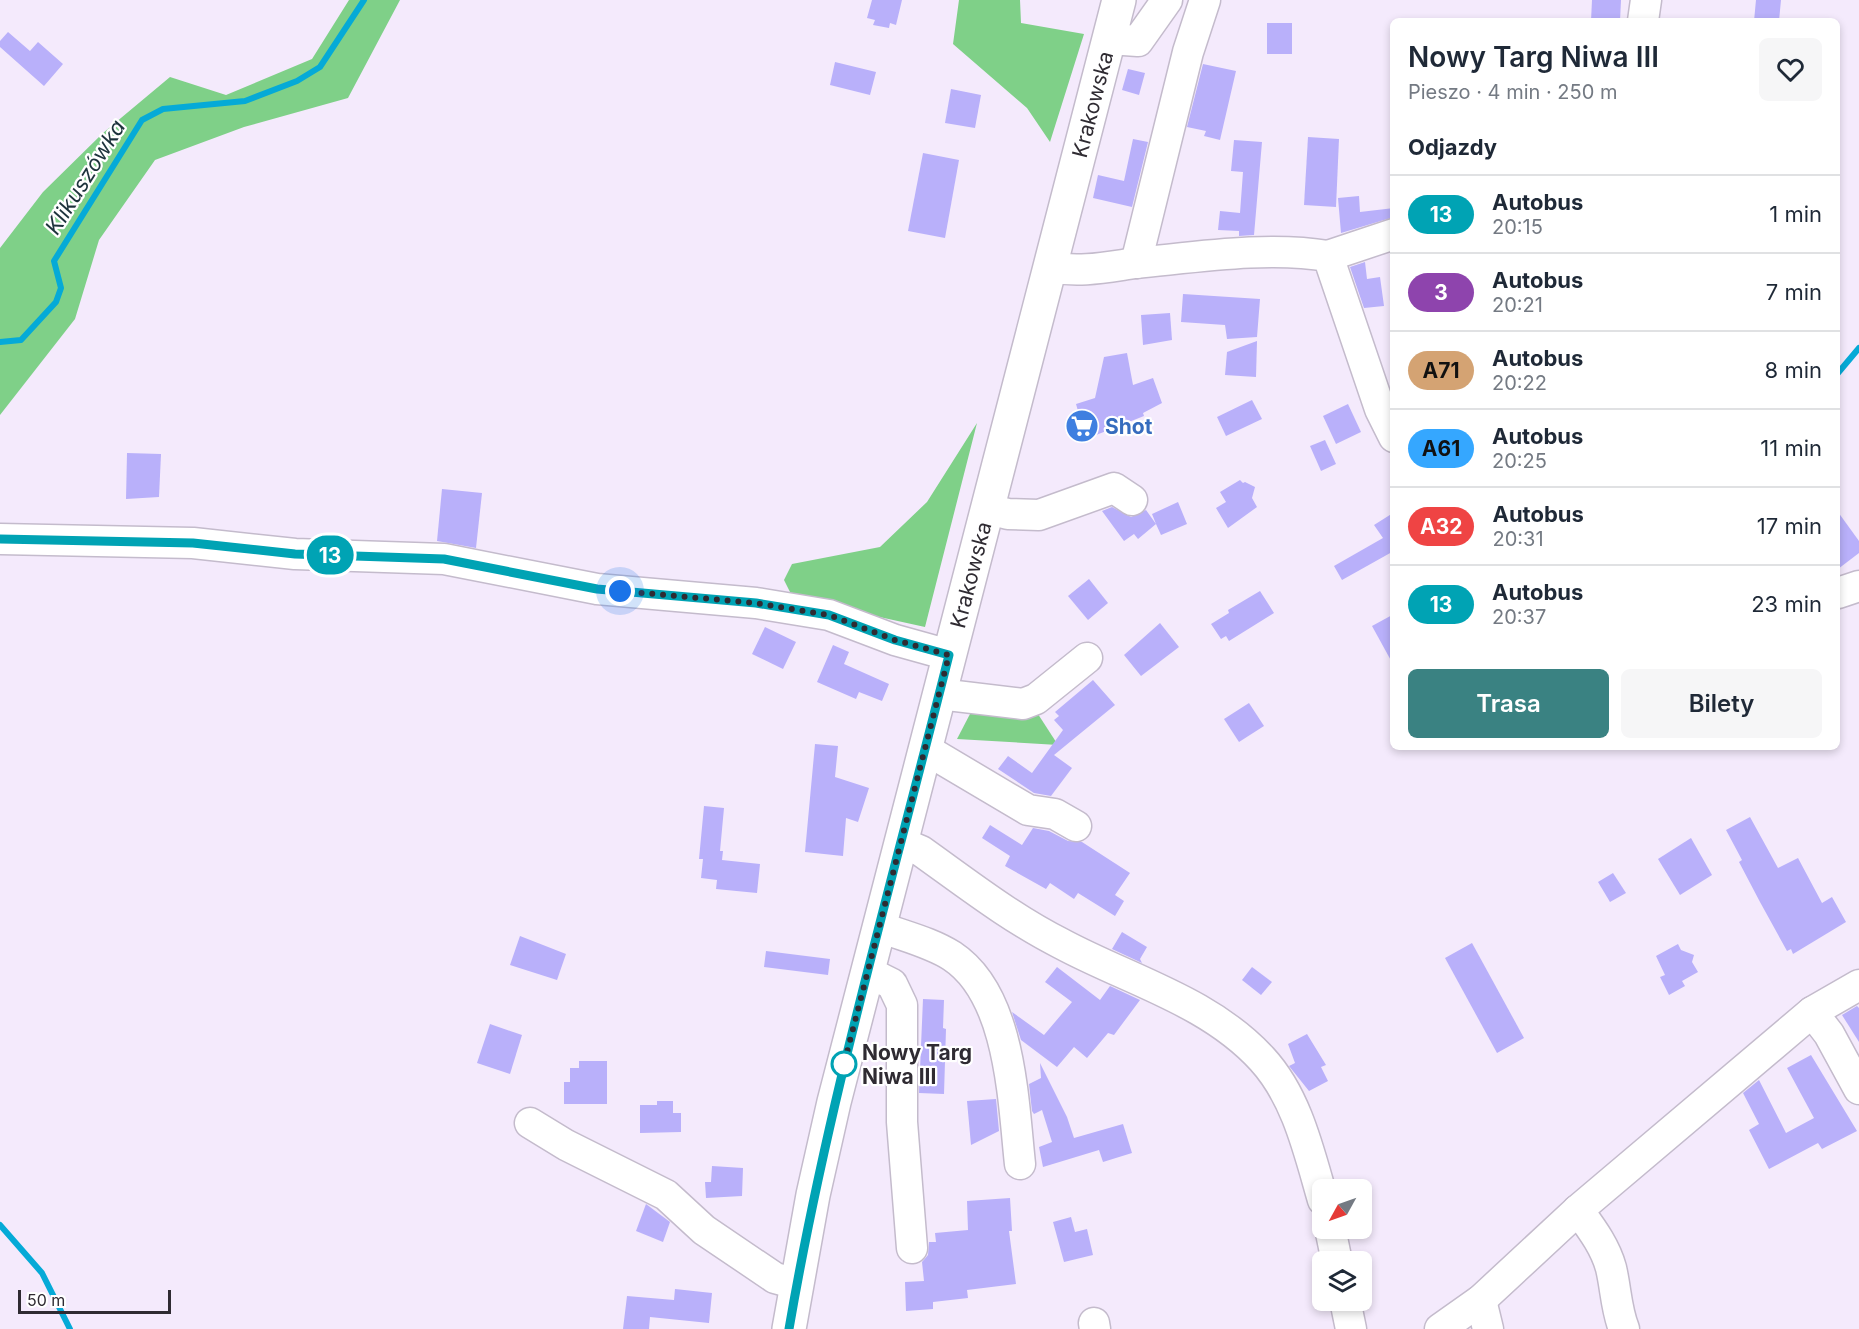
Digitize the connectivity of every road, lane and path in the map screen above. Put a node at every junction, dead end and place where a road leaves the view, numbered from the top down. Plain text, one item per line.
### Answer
1 (1119, 0) edge
2 (1167, 0) edge
3 (1205, 0) edge
4 (1646, 0) edge
5 (1643, 18) edge
6 (1109, 39) junction
7 (1390, 235) edge
8 (1328, 256) junction
9 (1136, 263) junction
10 (1050, 267) junction
11 (1390, 429) edge
12 (1132, 500) dead end
13 (988, 509) junction
14 (0, 538) edge
15 (1859, 586) edge
16 (1840, 592) edge
17 (949, 655) junction
18 (1087, 658) dead end
19 (939, 694) junction
20 (925, 749) junction
21 (1076, 826) dead end
22 (902, 843) junction
23 (879, 927) junction
24 (868, 972) junction
25 (1859, 985) edge
26 (1812, 1012) junction
27 (1859, 1089) edge
28 (531, 1123) dead end
29 (1020, 1164) dead end
30 (1317, 1179) edge
31 (1578, 1210) junction
32 (912, 1248) dead end
33 (797, 1284) junction
34 (1481, 1300) junction
35 (1347, 1311) edge
36 (789, 1329) edge
37 (1351, 1329) edge
38 (1440, 1329) edge
39 (1488, 1329) edge
40 (1624, 1329) edge

1 - 6 main road, Krakowska
2 - 6 street
3 - 9 street
4 - 5 street
6 - 10 main road, Krakowska
7 - 8 street
8 - 9 street
8 - 11 street
9 - 10 street
10 - 13 main road, Krakowska
12 - 13 street
13 - 17 main road, Krakowska
14 - 17 street
15 - 16 street
17 - 19 main road, Krakowska
18 - 19 street
19 - 20 main road, Krakowska
20 - 21 street
20 - 22 main road, Krakowska
22 - 23 main road, Krakowska
22 - 30 street
23 - 24 main road, Krakowska
23 - 29 street
24 - 32 street
24 - 33 main road, Krakowska
25 - 26 street
26 - 27 street
26 - 31 street
28 - 33 street
31 - 34 street
31 - 40 street
33 - 36 main road, Krakowska
34 - 38 street
34 - 39 street
35 - 37 street

